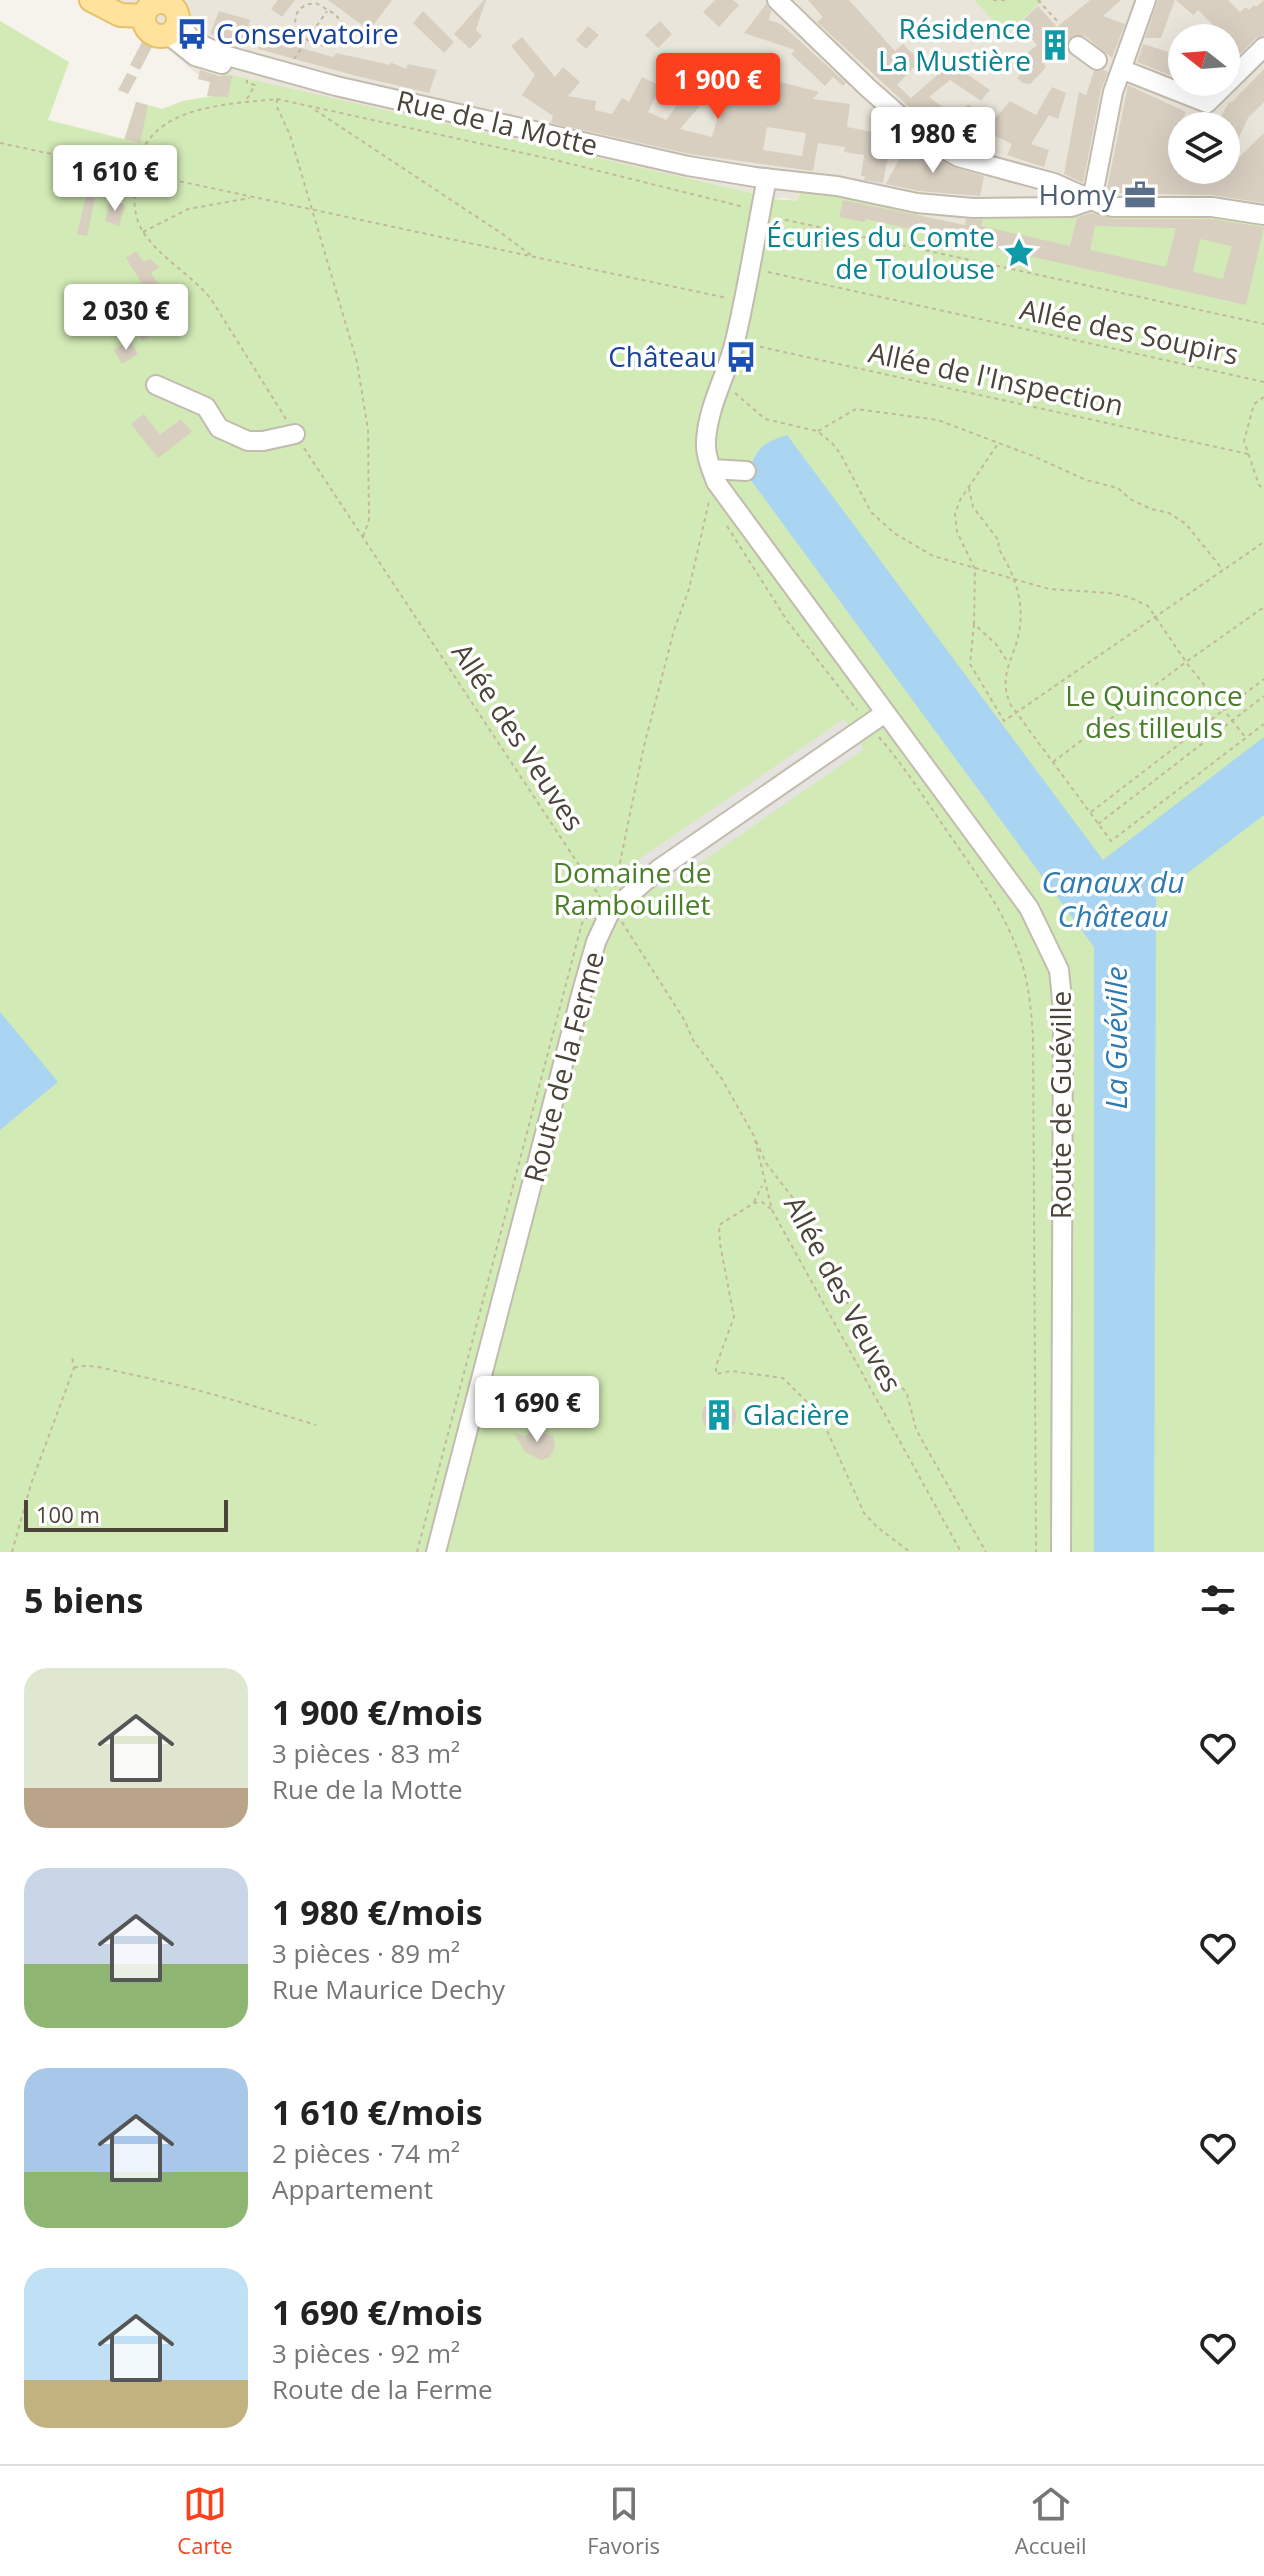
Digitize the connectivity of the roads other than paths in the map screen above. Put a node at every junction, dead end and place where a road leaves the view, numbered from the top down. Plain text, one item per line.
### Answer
1 (91, 0) edge
2 (777, 0) edge
3 (1146, 0) edge
4 (163, 1) edge
5 (144, 16) junction
6 (174, 29) junction
7 (1078, 46) dead end
8 (1264, 47) edge
9 (1115, 67) junction
10 (767, 178) junction
11 (1092, 200) junction
12 (1264, 215) edge
13 (156, 385) dead end
14 (295, 434) road end
15 (711, 469) junction
16 (746, 471) dead end
17 (885, 713) junction
18 (436, 1552) edge
19 (1061, 1552) edge

1 - 5 main road
2 - 11 street
3 - 9 street
4 - 5 main road
4 - 6 main road
5 - 6 main road
6 - 10 street, Rue de la Motte
7 - 9 street
8 - 9 street
9 - 11 street
10 - 11 street, Rue de la Motte
10 - 15 street
11 - 12 street
13 - 14 street
15 - 16 street
15 - 17 street, Route de Guéville
17 - 18 street, Route de la Ferme
17 - 19 street, Route de Guéville

